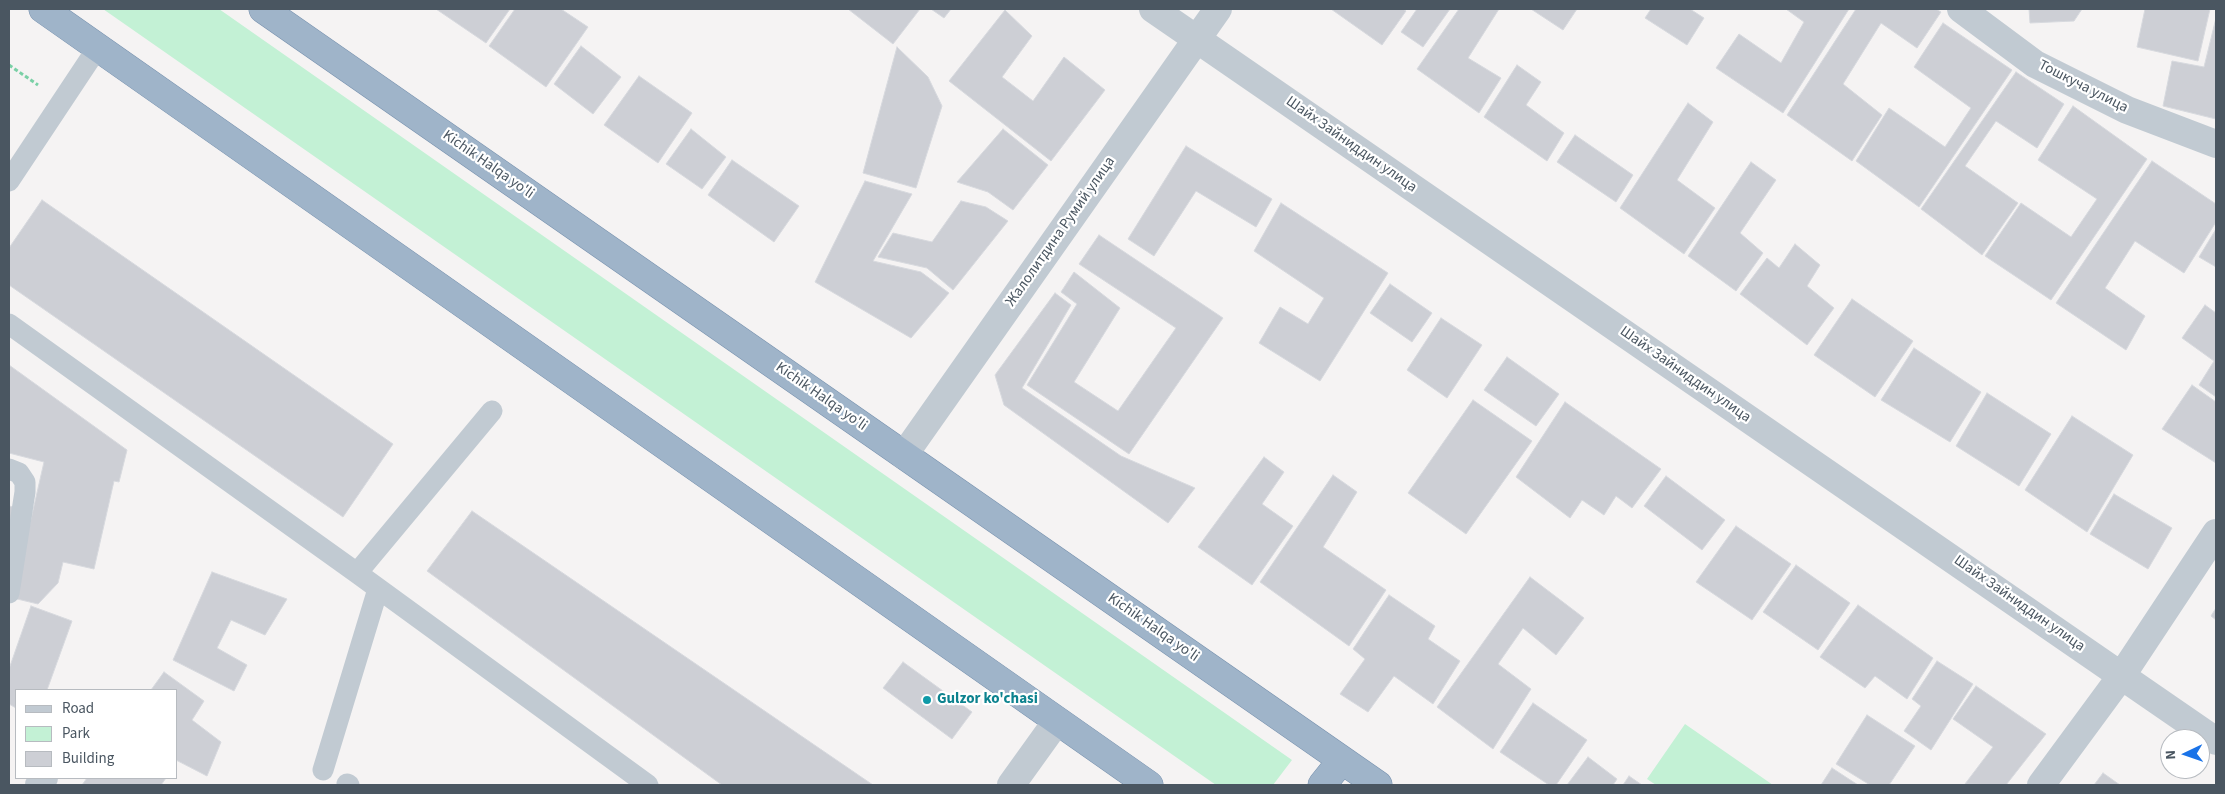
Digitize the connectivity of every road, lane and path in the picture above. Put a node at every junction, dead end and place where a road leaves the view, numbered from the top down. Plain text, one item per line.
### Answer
1 (43, 9) edge
2 (264, 9) edge
3 (1153, 9) edge
4 (1218, 9) edge
5 (1961, 9) edge
6 (1197, 39) junction
7 (98, 47) junction
8 (2216, 144) edge
9 (9, 181) edge
10 (9, 324) edge
11 (492, 410) dead end
12 (904, 455) junction
13 (9, 469) edge
14 (2216, 533) edge
15 (357, 573) junction
16 (378, 588) junction
17 (9, 593) edge
18 (2122, 675) junction
19 (1057, 721) junction
20 (2216, 741) edge
21 (1342, 760) junction
22 (323, 770) dead end
23 (648, 785) edge
24 (1011, 785) edge
25 (1149, 785) edge
26 (1322, 785) edge
27 (1378, 785) edge
28 (2041, 785) edge

1 - 7 highway
2 - 12 highway, Kichik Halqa yo'li
3 - 6 street, Шайх Зайниддин улица
4 - 6 street, Жалолитдина Румий улица
5 - 8 street, Тошкуча улица
6 - 12 street, Жалолитдина Румий улица
6 - 18 street, Шайх Зайниддин улица
7 - 9 lane
7 - 19 highway
10 - 15 lane
11 - 15 lane
12 - 21 highway, Kichik Halqa yo'li
13 - 17 lane
14 - 18 street
15 - 16 lane
16 - 22 lane
16 - 23 lane
18 - 20 street, Шайх Зайниддин улица
18 - 28 street
19 - 24 street
19 - 25 highway
21 - 26 highway
21 - 27 highway, Kichik Halqa yo'li

